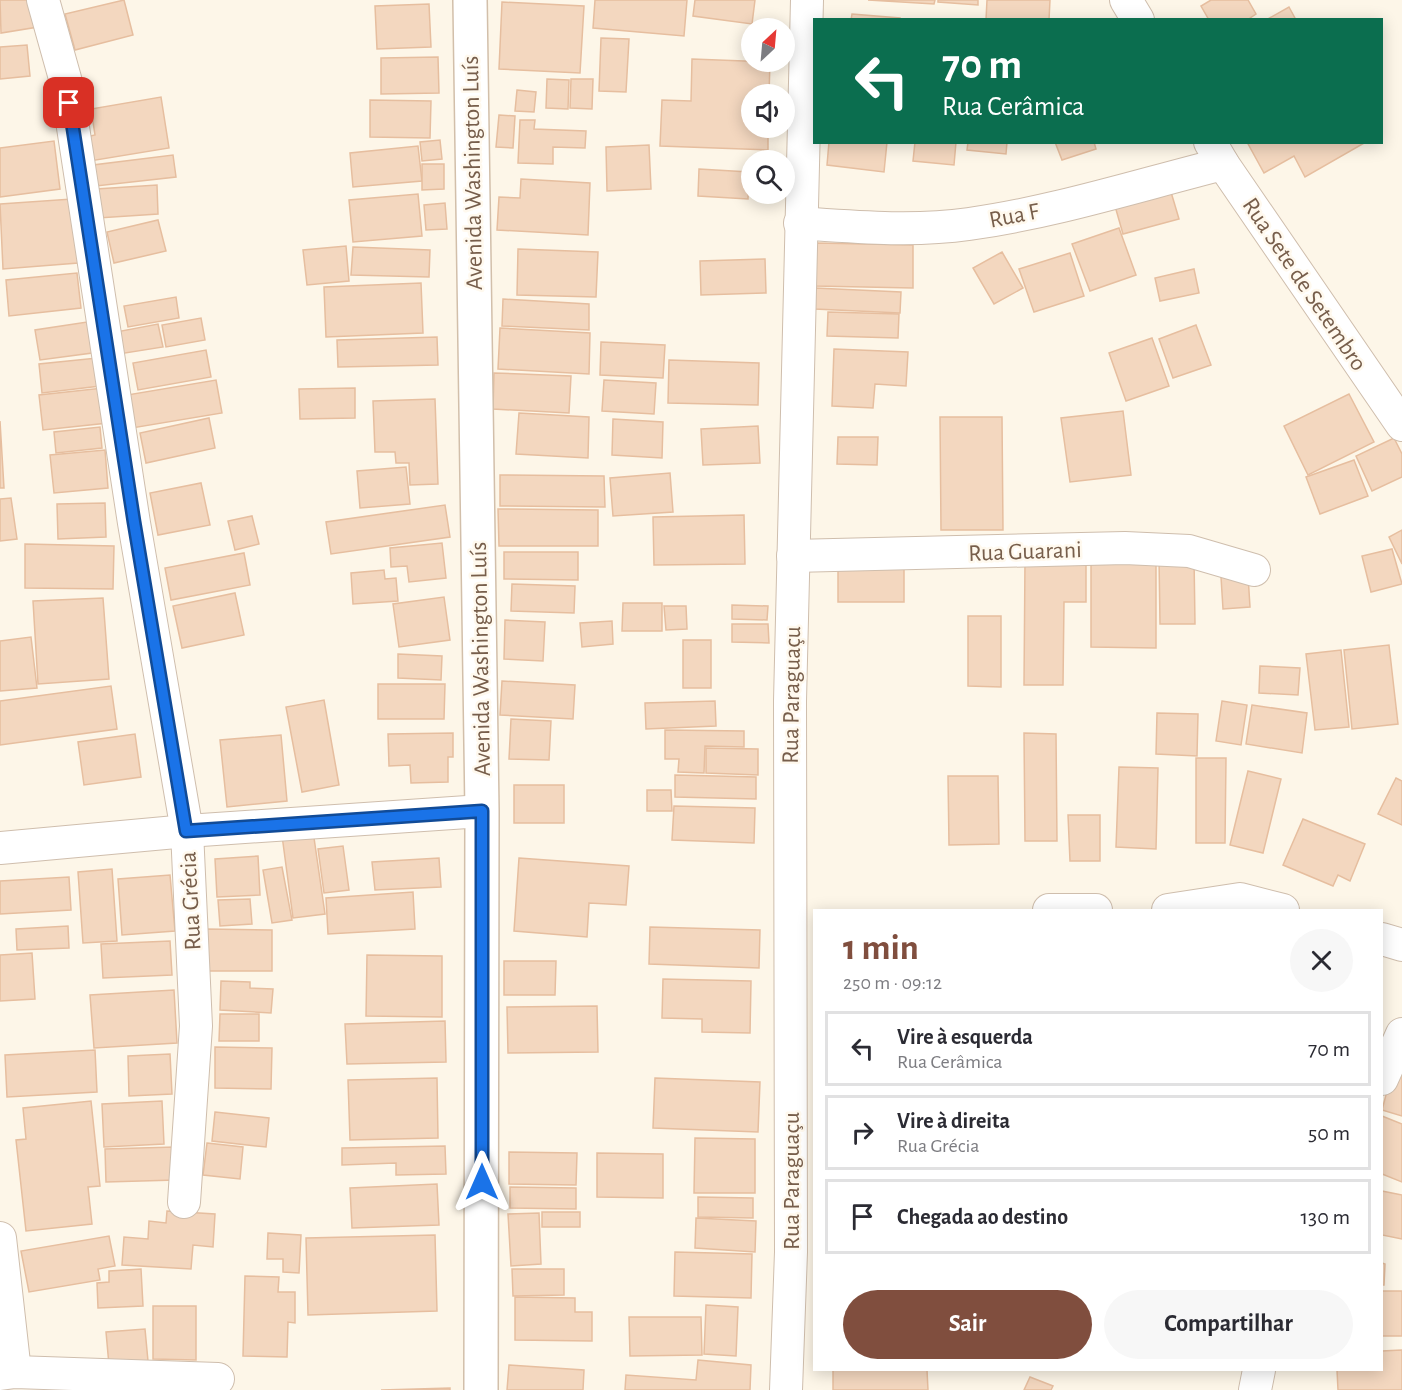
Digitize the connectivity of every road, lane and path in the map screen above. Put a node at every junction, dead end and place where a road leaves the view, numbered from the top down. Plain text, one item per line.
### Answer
1 (44, 0) edge
2 (470, 0) edge
3 (807, 0) edge
4 (1126, 0) edge
5 (1136, 18) edge
6 (1217, 153) edge
7 (800, 224) junction
8 (1402, 425) edge
9 (793, 556) junction
10 (1254, 570) dead end
11 (482, 811) junction
12 (186, 831) junction
13 (0, 848) edge
14 (1175, 909) edge
15 (1279, 909) edge
16 (803, 914) edge
17 (1383, 939) edge
18 (1402, 945) edge
19 (1402, 1034) edge
20 (1383, 1077) edge
21 (184, 1202) dead end
22 (0, 1238) edge
23 (803, 1251) edge
24 (1259, 1371) edge
25 (8, 1373) edge
26 (218, 1379) dead end
27 (482, 1390) edge
28 (786, 1390) edge
29 (1255, 1390) edge

1 - 12 street, Rua Grécia
2 - 11 main road, Avenida Washington Luís
3 - 7 street, Rua Paraguaçu
4 - 5 street
6 - 7 street, Rua F
6 - 8 street, Rua Sete de Setembro
7 - 9 street, Rua Paraguaçu
9 - 10 street, Rua Guarani
9 - 16 street, Rua Paraguaçu
11 - 12 street
11 - 27 main road, Avenida Washington Luís
12 - 13 street
12 - 21 street, Rua Grécia
14 - 15 street
16 - 23 street, Rua Paraguaçu
17 - 18 street
19 - 20 street
22 - 25 street
23 - 28 street, Rua Paraguaçu
24 - 29 street
25 - 26 street

